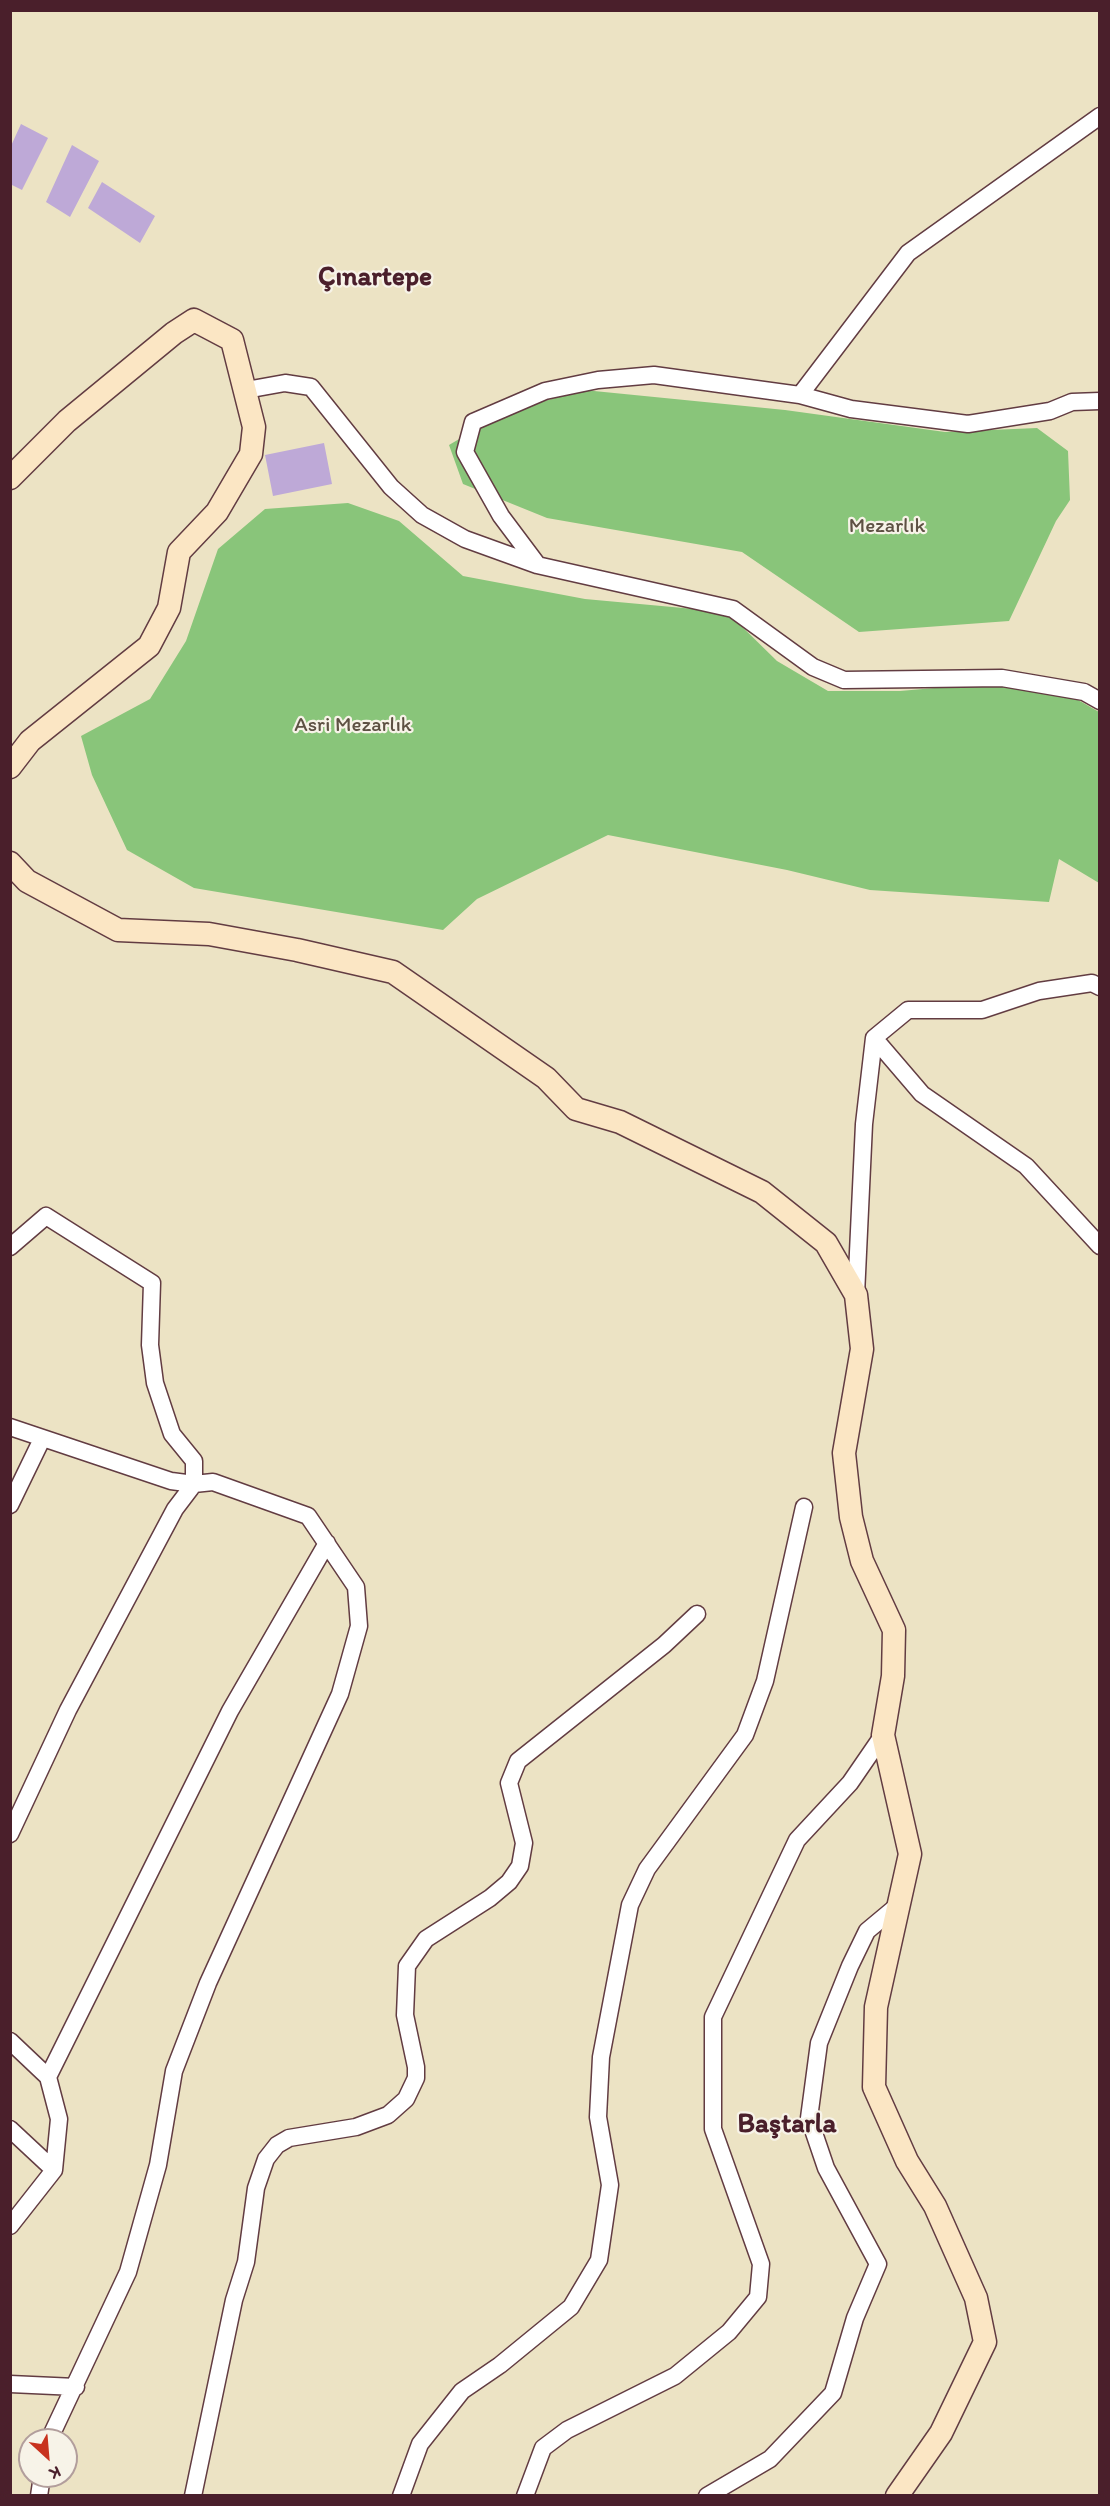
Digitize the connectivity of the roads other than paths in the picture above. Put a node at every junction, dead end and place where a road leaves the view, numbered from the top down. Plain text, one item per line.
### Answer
1 (1100, 116) edge
2 (246, 390) junction
3 (800, 395) junction
4 (1100, 401) edge
5 (10, 478) edge
6 (537, 565) junction
7 (1100, 701) edge
8 (10, 767) edge
9 (10, 863) edge
10 (1100, 987) edge
11 (874, 1038) junction
12 (1100, 1246) edge
13 (10, 1247) edge
14 (856, 1295) junction
15 (10, 1428) edge
16 (42, 1439) junction
17 (194, 1484) junction
18 (10, 1505) edge
19 (804, 1507) dead end
20 (327, 1543) junction
21 (697, 1614) dead end
22 (883, 1735) junction
23 (10, 1834) edge
24 (897, 1906) junction
25 (10, 2041) edge
26 (48, 2077) junction
27 (10, 2130) edge
28 (54, 2170) junction
29 (10, 2226) edge
30 (10, 2384) edge
31 (76, 2387) junction
32 (55, 2428) edge
33 (193, 2496) edge
34 (400, 2496) edge
35 (525, 2496) edge
36 (707, 2496) edge
37 (897, 2496) edge

1 - 3 street
2 - 5 main road
2 - 6 street
2 - 8 main road
3 - 4 street
3 - 6 street
6 - 7 street
9 - 14 main road
10 - 11 street
11 - 12 street
11 - 14 street
13 - 17 street
14 - 22 main road
15 - 16 street
16 - 17 street
16 - 18 street
17 - 20 street
17 - 23 street
19 - 34 street
20 - 26 street
20 - 31 street
21 - 33 street
22 - 24 main road
22 - 35 street
24 - 36 street
24 - 37 main road
25 - 26 street
26 - 28 street
27 - 28 street
28 - 29 street
30 - 31 street
31 - 32 street

